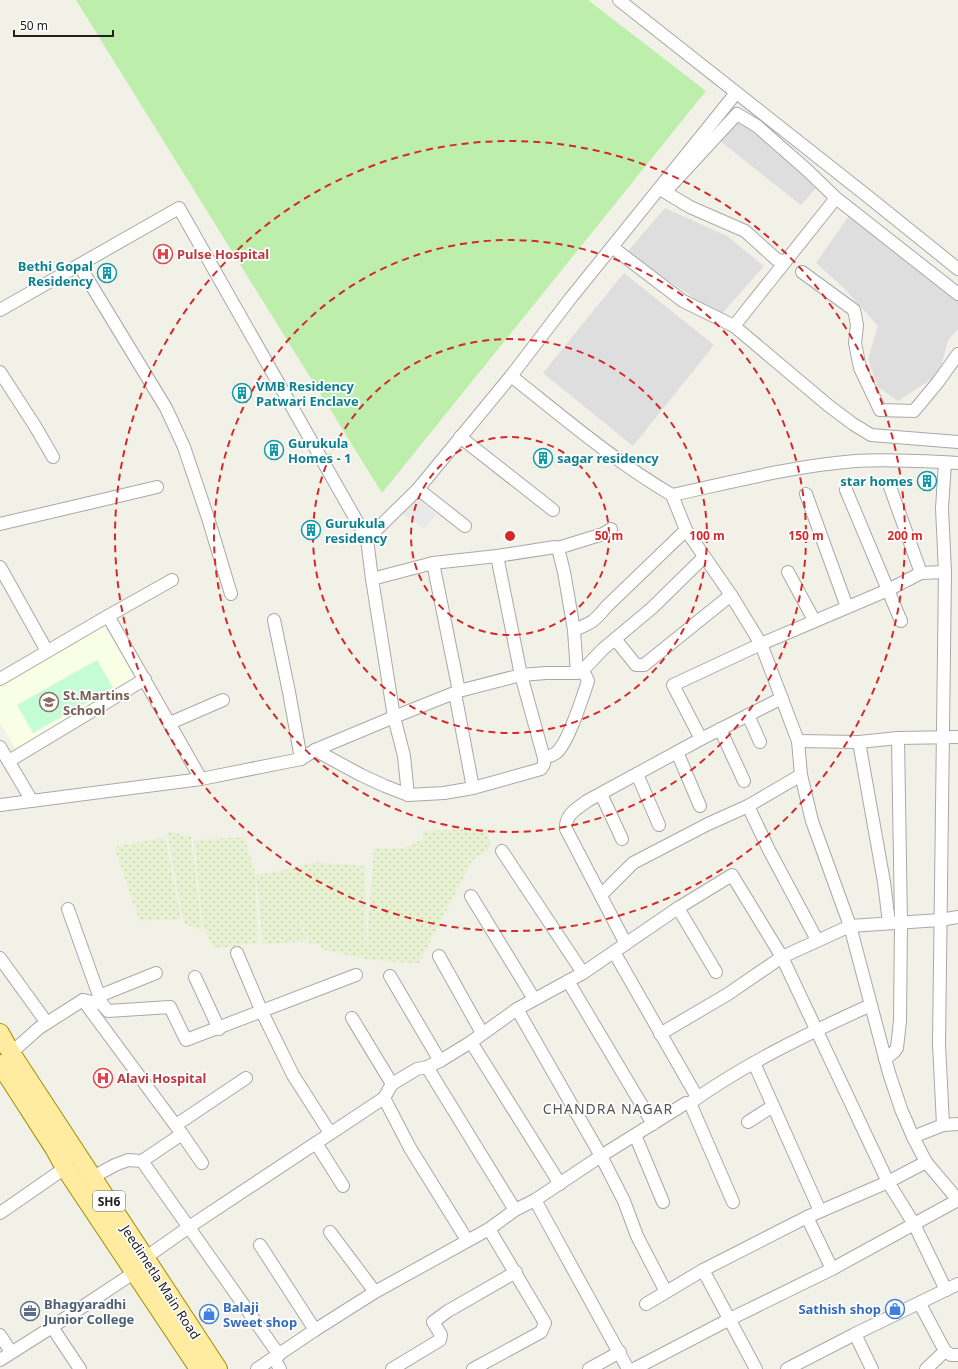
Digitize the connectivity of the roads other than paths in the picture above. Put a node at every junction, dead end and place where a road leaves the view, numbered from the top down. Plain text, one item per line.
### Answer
1 (619, 0) edge
2 (736, 93) junction
3 (836, 198) junction
4 (612, 247) junction
5 (785, 262) junction
6 (79, 265) junction
7 (958, 269) edge
8 (802, 272) dead end
9 (958, 294) edge
10 (0, 310) edge
11 (734, 326) junction
12 (958, 354) edge
13 (0, 372) edge
14 (511, 376) junction
15 (460, 437) junction
16 (958, 442) edge
17 (53, 457) dead end
18 (945, 463) junction
19 (958, 464) edge
20 (890, 486) dead end
21 (157, 487) dead end
22 (418, 489) junction
23 (846, 490) dead end
24 (806, 494) dead end
25 (672, 495) junction
26 (553, 510) dead end
27 (0, 524) edge
28 (465, 526) dead end
29 (611, 529) dead end
30 (686, 530) junction
31 (367, 539) junction
32 (558, 548) junction
33 (497, 556) junction
34 (704, 557) junction
35 (433, 563) junction
36 (0, 567) edge
37 (788, 572) dead end
38 (945, 572) junction
39 (920, 573) junction
40 (372, 579) junction
41 (172, 580) dead end
42 (888, 590) junction
43 (231, 594) dead end
44 (731, 595) junction
45 (847, 607) junction
46 (108, 616) junction
47 (274, 620) dead end
48 (814, 620) junction
49 (901, 621) dead end
50 (574, 630) junction
51 (615, 639) junction
52 (760, 644) junction
53 (47, 651) junction
54 (580, 672) junction
55 (521, 675) junction
56 (0, 679) edge
57 (145, 679) junction
58 (457, 692) junction
59 (782, 698) junction
60 (223, 700) dead end
61 (748, 715) junction
62 (394, 717) junction
63 (170, 723) junction
64 (720, 729) junction
65 (942, 737) junction
66 (958, 737) edge
67 (898, 738) junction
68 (701, 739) junction
69 (798, 741) junction
70 (760, 742) dead end
71 (859, 742) junction
72 (0, 747) edge
73 (315, 750) junction
74 (677, 752) junction
75 (544, 758) junction
76 (301, 759) junction
77 (8, 761) junction
78 (637, 774) junction
79 (801, 775) junction
80 (201, 779) junction
81 (744, 781) dead end
82 (473, 788) junction
83 (600, 794) junction
84 (408, 795) junction
85 (32, 801) junction
86 (0, 805) edge
87 (700, 806) dead end
88 (748, 806) junction
89 (659, 825) dead end
90 (622, 839) dead end
91 (502, 851) dead end
92 (601, 895) junction
93 (471, 896) dead end
94 (678, 908) junction
95 (68, 909) dead end
96 (958, 917) edge
97 (940, 920) junction
98 (895, 922) junction
99 (850, 926) junction
100 (817, 940) junction
101 (626, 944) junction
102 (614, 952) junction
103 (237, 953) dead end
104 (439, 956) dead end
105 (782, 957) junction
106 (0, 958) edge
107 (716, 972) dead end
108 (583, 973) junction
109 (156, 974) dead end
110 (356, 975) dead end
111 (390, 976) dead end
112 (195, 977) dead end
113 (568, 981) junction
114 (534, 999) junction
115 (83, 1000) junction
116 (100, 1000) junction
117 (870, 1005) junction
118 (517, 1009) junction
119 (262, 1012) junction
120 (352, 1018) dead end
121 (46, 1023) junction
122 (218, 1029) junction
123 (817, 1029) junction
124 (0, 1033) edge
125 (482, 1033) junction
126 (660, 1034) junction
127 (471, 1042) junction
128 (5, 1059) edge
129 (885, 1059) junction
130 (440, 1061) junction
131 (754, 1063) junction
132 (428, 1067) junction
133 (246, 1078) dead end
134 (392, 1084) junction
135 (384, 1098) junction
136 (693, 1100) junction
137 (773, 1106) junction
138 (748, 1122) dead end
139 (653, 1124) junction
140 (943, 1124) junction
141 (958, 1124) edge
142 (179, 1129) junction
143 (330, 1133) junction
144 (634, 1135) junction
145 (913, 1137) junction
146 (316, 1143) junction
147 (601, 1156) junction
148 (142, 1161) junction
149 (926, 1162) junction
150 (202, 1163) dead end
151 (65, 1168) junction
152 (93, 1177) junction
153 (888, 1182) junction
154 (560, 1184) junction
155 (343, 1186) dead end
156 (536, 1200) junction
157 (958, 1200) edge
158 (663, 1202) dead end
159 (733, 1202) dead end
160 (515, 1210) junction
161 (820, 1211) junction
162 (0, 1213) edge
163 (808, 1217) junction
164 (914, 1224) junction
165 (189, 1227) junction
166 (489, 1229) junction
167 (330, 1232) dead end
168 (467, 1240) junction
169 (260, 1246) dead end
170 (140, 1265) junction
171 (703, 1270) junction
172 (832, 1270) junction
173 (516, 1272) junction
174 (958, 1284) edge
175 (946, 1290) junction
176 (375, 1292) junction
177 (666, 1292) junction
178 (646, 1304) dead end
179 (920, 1304) junction
180 (730, 1319) junction
181 (52, 1327) junction
182 (315, 1330) junction
183 (855, 1334) junction
184 (0, 1335) edge
185 (945, 1351) junction
186 (11, 1352) junction
187 (620, 1352) junction
188 (958, 1355) edge
189 (276, 1357) junction
190 (0, 1360) edge
191 (80, 1369) edge
192 (199, 1369) edge
193 (218, 1369) edge
194 (257, 1369) edge
195 (280, 1369) edge
196 (392, 1369) edge
197 (473, 1369) edge
198 (589, 1369) edge
199 (628, 1369) edge
200 (634, 1369) edge
201 (756, 1369) edge
202 (787, 1369) edge
203 (872, 1369) edge
204 (926, 1369) edge

1 - 2 street
2 - 4 street
2 - 7 street
3 - 5 street
3 - 5 street
3 - 9 street
4 - 11 street
4 - 14 street
5 - 11 street
6 - 10 street
6 - 31 street
6 - 43 street
8 - 12 street
11 - 16 street
13 - 17 street
14 - 15 street
14 - 25 street
15 - 22 street
15 - 26 street
18 - 19 street
18 - 25 street
18 - 38 street
20 - 39 street
21 - 27 street
22 - 28 street
22 - 31 street
23 - 42 street
24 - 45 street
25 - 30 street
29 - 32 street
30 - 34 street
30 - 50 street
31 - 40 street
32 - 33 street
32 - 50 street
33 - 35 street
33 - 55 street
34 - 44 street
34 - 51 street
35 - 40 street
35 - 58 street
36 - 53 street
37 - 48 street
38 - 39 street
38 - 65 street
39 - 42 street
40 - 62 street
41 - 46 street
42 - 45 street
42 - 49 street
44 - 51 street
44 - 52 street
45 - 48 street
46 - 53 street
46 - 57 street
47 - 76 street
48 - 52 street
50 - 54 street
51 - 54 street
52 - 59 street
52 - 68 street
53 - 56 street
54 - 55 street
54 - 75 street
55 - 58 street
55 - 75 street
57 - 63 street
57 - 77 street
58 - 62 street
58 - 82 street
59 - 61 street
59 - 69 street
60 - 63 street
61 - 64 street
61 - 70 street
62 - 73 street
62 - 84 street
63 - 80 street
64 - 68 street
64 - 81 street
65 - 66 street
65 - 67 street
65 - 97 street
67 - 71 street
67 - 98 street
68 - 74 street
69 - 71 street
69 - 79 street
71 - 98 street
72 - 77 street
73 - 76 street
73 - 84 street
74 - 78 street
74 - 87 street
75 - 82 street
76 - 80 street
77 - 85 street
78 - 83 street
78 - 89 street
79 - 88 street
79 - 99 street
80 - 85 street
82 - 84 street
83 - 90 street
83 - 92 street
85 - 86 street
88 - 92 street
88 - 100 street
91 - 108 street
92 - 101 street
93 - 114 street
94 - 101 street
94 - 105 street
94 - 107 street
95 - 116 street
96 - 97 street
97 - 98 street
97 - 140 street
98 - 99 street
98 - 129 street
99 - 100 street
99 - 117 street
100 - 105 street
101 - 102 street
102 - 108 street
102 - 126 street
103 - 119 street
104 - 125 street
105 - 123 street
105 - 126 street
106 - 121 street
108 - 113 street
109 - 116 street
110 - 119 street
111 - 130 street
112 - 122 street
113 - 114 street
113 - 139 street
114 - 118 street
115 - 116 street
115 - 121 street
115 - 142 street
116 - 122 street
117 - 123 street
117 - 129 street
118 - 125 street
118 - 147 street
119 - 122 street
119 - 143 street
120 - 134 street
121 - 128 street
123 - 131 street
123 - 153 street
124 - 128 main road, Jeedimetla Main Road / SH6
125 - 127 street
126 - 136 street
127 - 130 street
127 - 154 street
128 - 151 main road, Jeedimetla Main Road / SH6
128 - 152 main road, Jeedimetla Main Road / SH6
129 - 145 street
130 - 132 street
131 - 136 street
131 - 137 street
132 - 134 street
132 - 160 street
133 - 142 street
134 - 135 street
135 - 143 street
135 - 168 street
136 - 139 street
136 - 159 street
137 - 138 street
137 - 161 street
139 - 144 street
140 - 141 street
140 - 145 street
142 - 148 street
142 - 150 street
143 - 146 street
144 - 147 street
144 - 158 street
145 - 149 street
146 - 155 street
146 - 165 street
147 - 154 street
147 - 177 street
148 - 152 street
148 - 165 street
149 - 153 street
149 - 157 street
151 - 162 street
151 - 170 main road, Jeedimetla Main Road / SH6
152 - 170 main road, Jeedimetla Main Road / SH6
153 - 161 street
153 - 164 street
154 - 156 street
156 - 160 street
156 - 187 street
157 - 164 street
160 - 166 street
161 - 163 street
163 - 171 street
163 - 172 street
164 - 172 street
164 - 175 street
165 - 170 street
165 - 189 street
166 - 168 street
166 - 173 street
167 - 176 street
168 - 176 street
169 - 182 street
170 - 181 street
170 - 192 main road, Jeedimetla Main Road / SH6
170 - 193 main road, Jeedimetla Main Road / SH6
171 - 177 street
171 - 180 street
172 - 180 street
173 - 196 street
173 - 197 street
174 - 175 street
175 - 179 street
176 - 182 street
177 - 178 street
179 - 183 street
179 - 185 street
180 - 200 street
180 - 201 street
181 - 186 street
181 - 191 street
182 - 189 street
183 - 202 street
183 - 203 street
184 - 186 street
185 - 188 street
185 - 204 street
186 - 190 street
187 - 198 street
187 - 199 street
189 - 194 street
189 - 195 street

